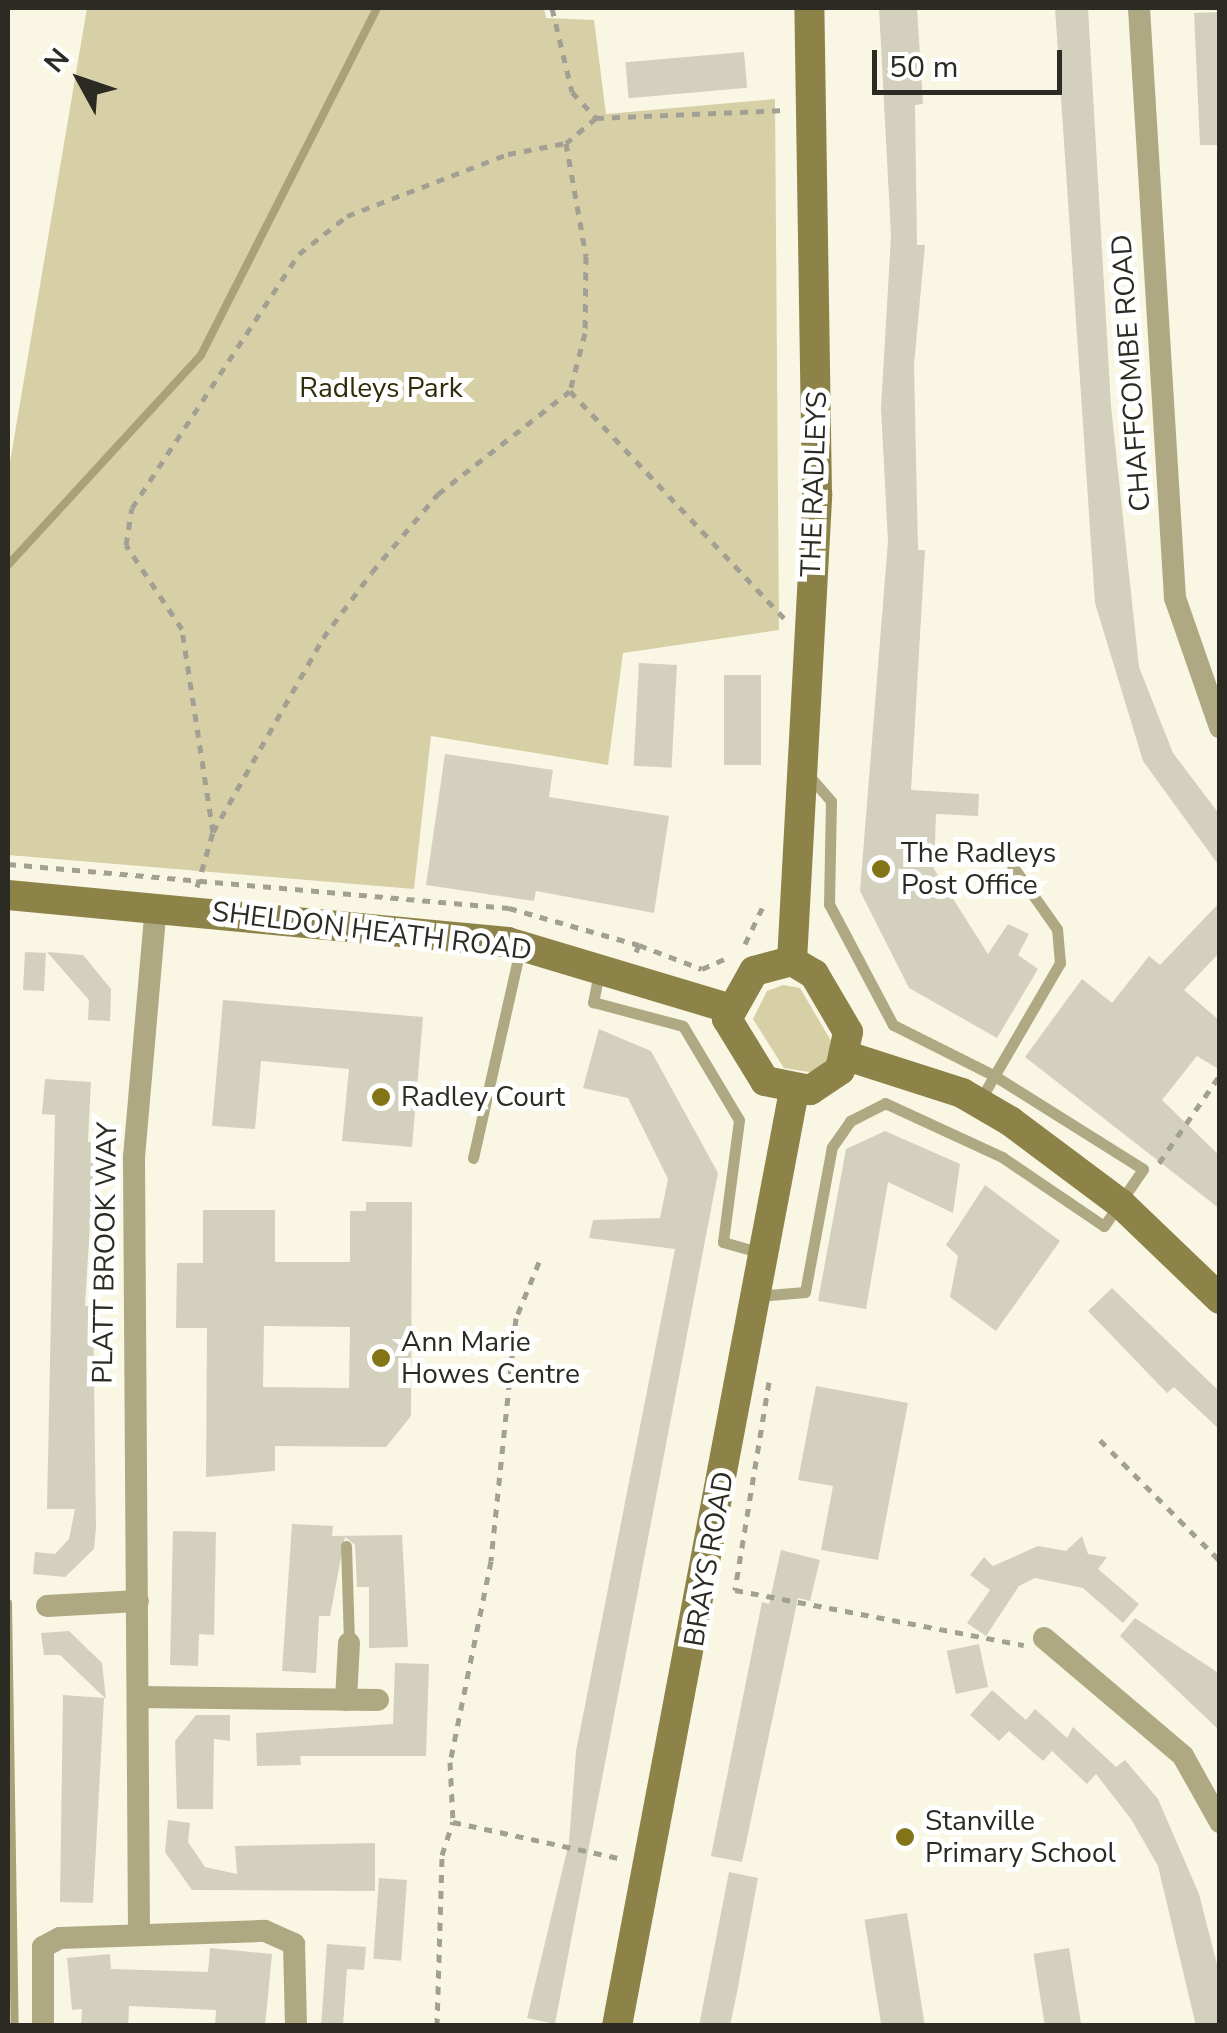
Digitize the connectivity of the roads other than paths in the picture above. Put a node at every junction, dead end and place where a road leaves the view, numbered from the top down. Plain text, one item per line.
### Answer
1 (809, 8) edge
2 (1139, 8) edge
3 (1220, 727) edge
4 (800, 768) junction
5 (1002, 851) dead end
6 (8, 895) edge
7 (156, 907) junction
8 (521, 945) junction
9 (792, 961) junction
10 (614, 971) junction
11 (728, 1008) junction
12 (848, 1056) junction
13 (996, 1076) junction
14 (794, 1091) junction
15 (978, 1102) junction
16 (473, 1158) dead end
17 (1121, 1204) junction
18 (764, 1254) junction
19 (756, 1296) junction
20 (1220, 1298) edge
21 (346, 1546) dead end
22 (138, 1602) junction
23 (47, 1606) dead end
24 (1044, 1638) road end
25 (348, 1643) joint
26 (140, 1697) junction
27 (346, 1700) junction
28 (378, 1700) dead end
29 (1220, 1822) edge
30 (139, 1934) junction
31 (42, 2026) edge
32 (296, 2026) edge
33 (617, 2026) edge

1 - 4 street, THE RADLEYS
2 - 3 street, CHAFFCOMBE ROAD
4 - 9 street, THE RADLEYS
4 - 13 lane
5 - 13 lane
6 - 7 street, SHELDON HEATH ROAD
7 - 8 street, SHELDON HEATH ROAD
7 - 22 street, PLATT BROOK WAY
8 - 10 street, SHELDON HEATH ROAD
8 - 16 lane
9 - 11 street
9 - 12 street
10 - 11 street, SHELDON HEATH ROAD
10 - 18 lane
11 - 14 street
12 - 14 street
12 - 15 street
13 - 15 lane
13 - 17 lane
14 - 18 street, BRAYS ROAD
15 - 17 street
17 - 19 lane
17 - 20 street
18 - 19 street, BRAYS ROAD
19 - 33 street, BRAYS ROAD
21 - 25 lane
22 - 23 street
22 - 26 street, PLATT BROOK WAY
24 - 29 street
25 - 27 street
26 - 27 street
26 - 30 street, PLATT BROOK WAY
27 - 28 street
30 - 31 street
30 - 32 street

